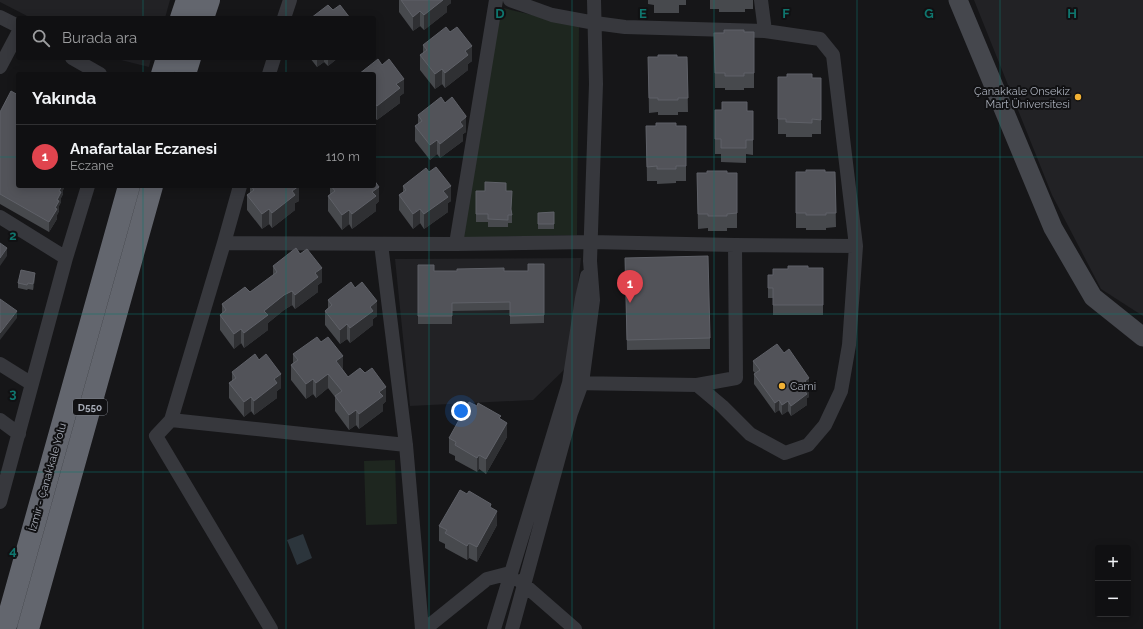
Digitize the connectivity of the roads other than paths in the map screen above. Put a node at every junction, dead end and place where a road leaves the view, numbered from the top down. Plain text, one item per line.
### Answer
1 (187, 0) edge
2 (210, 0) edge
3 (290, 0) edge
4 (496, 0) edge
5 (510, 0) edge
6 (594, 0) edge
7 (761, 0) edge
8 (958, 0) edge
9 (181, 16) edge
10 (204, 16) edge
11 (285, 16) edge
12 (0, 17) edge
13 (595, 23) junction
14 (16, 25) edge
15 (765, 31) junction
16 (16, 37) edge
17 (76, 60) edge
18 (166, 60) edge
19 (189, 60) edge
20 (273, 60) edge
21 (0, 67) edge
22 (96, 72) edge
23 (163, 72) edge
24 (186, 72) edge
25 (270, 72) edge
26 (87, 188) edge
27 (128, 188) edge
28 (151, 188) edge
29 (239, 188) edge
30 (0, 218) edge
31 (590, 242) junction
32 (224, 244) junction
33 (381, 244) junction
34 (456, 244) junction
35 (735, 245) junction
36 (856, 246) junction
37 (66, 258) junction
38 (1143, 337) edge
39 (0, 364) edge
40 (575, 383) junction
41 (32, 384) junction
42 (697, 385) junction
43 (0, 420) edge
44 (171, 420) junction
45 (19, 434) junction
46 (406, 445) junction
47 (0, 502) edge
48 (45, 571) junction
49 (510, 573) junction
50 (525, 586) junction
51 (5, 629) edge
52 (28, 629) edge
53 (33, 629) edge
54 (271, 629) edge
55 (422, 629) edge
56 (425, 629) edge
57 (494, 629) edge
58 (512, 629) edge
59 (575, 629) edge

1 - 9 highway
2 - 10 highway
3 - 11 street
4 - 34 street
5 - 13 street
6 - 13 street
7 - 15 street
8 - 38 street
12 - 14 street
13 - 15 street
13 - 31 street
15 - 36 street
16 - 21 street
17 - 22 street
18 - 23 highway
19 - 24 highway
20 - 25 street
26 - 37 street
27 - 51 highway, İzmir - Çanakkale Yolu / D550
28 - 48 highway, İzmir - Çanakkale Yolu / D550
29 - 32 street
30 - 37 street
31 - 34 street
31 - 35 street
31 - 40 street
32 - 33 street
32 - 44 street
33 - 34 street
33 - 46 street
35 - 36 street
35 - 42 street
36 - 42 street
37 - 41 street
39 - 41 street
40 - 42 street
40 - 49 street
40 - 50 street
41 - 45 street
43 - 45 street
44 - 46 street
44 - 54 street
45 - 47 street
46 - 55 street
48 - 52 highway, İzmir - Çanakkale Yolu / D550
48 - 53 highway
49 - 50 street
49 - 56 street
49 - 57 street
50 - 58 street
50 - 59 street

